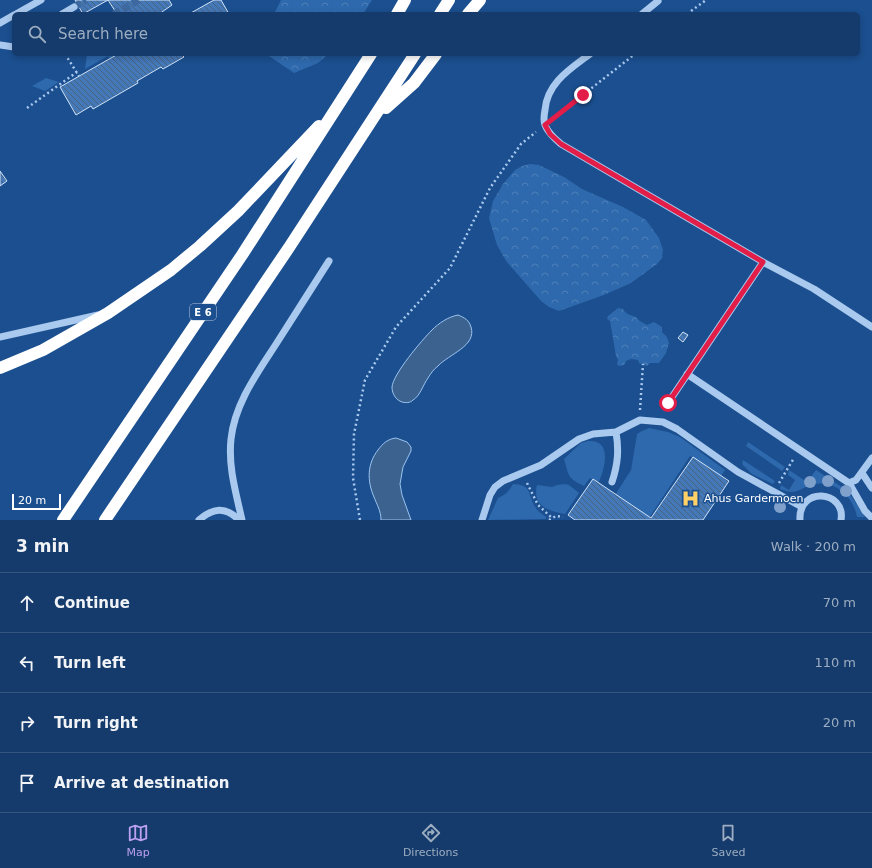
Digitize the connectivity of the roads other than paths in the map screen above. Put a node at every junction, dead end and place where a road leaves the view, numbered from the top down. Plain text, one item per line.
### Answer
1 (41, 0) edge
2 (406, 0) edge
3 (449, 0) edge
4 (480, 0) edge
5 (658, 1) dead end
6 (74, 6) tunnel mouth
7 (20, 12) edge
8 (65, 12) edge
9 (398, 12) edge
10 (441, 12) edge
11 (470, 12) edge
12 (644, 12) edge
13 (12, 17) edge
14 (0, 23) edge
15 (0, 45) edge
16 (12, 46) edge
17 (371, 56) edge
18 (414, 56) edge
19 (435, 56) edge
20 (587, 56) edge
21 (341, 102) junction
22 (374, 118) junction
23 (329, 261) dead end
24 (763, 262) junction
25 (108, 313) junction
26 (872, 327) edge
27 (0, 337) edge
28 (0, 368) edge
29 (687, 374) junction
30 (668, 403) dead end
31 (616, 432) junction
32 (872, 458) edge
33 (862, 473) junction
34 (612, 482) dead end
35 (849, 483) junction
36 (872, 488) edge
37 (802, 507) junction
38 (872, 518) edge
39 (63, 520) edge
40 (105, 520) edge
41 (199, 520) edge
42 (240, 520) edge
43 (482, 520) edge
44 (800, 520) edge
45 (841, 520) edge

1 - 7 street
2 - 9 highway
3 - 10 highway
4 - 11 highway
5 - 12 street
6 - 8 street
13 - 14 street
15 - 16 street
17 - 21 highway, E 6
18 - 22 highway
19 - 22 highway
20 - 24 street
21 - 25 highway, E 6
21 - 39 highway, E 6
22 - 40 highway
23 - 42 street
24 - 26 street
24 - 29 street
25 - 27 street
25 - 28 highway, E 6
29 - 30 street
29 - 35 street
31 - 34 street
31 - 37 street
31 - 43 street
32 - 33 street
33 - 35 street
33 - 36 street
35 - 38 street
37 - 44 street
37 - 45 street
41 - 42 street

